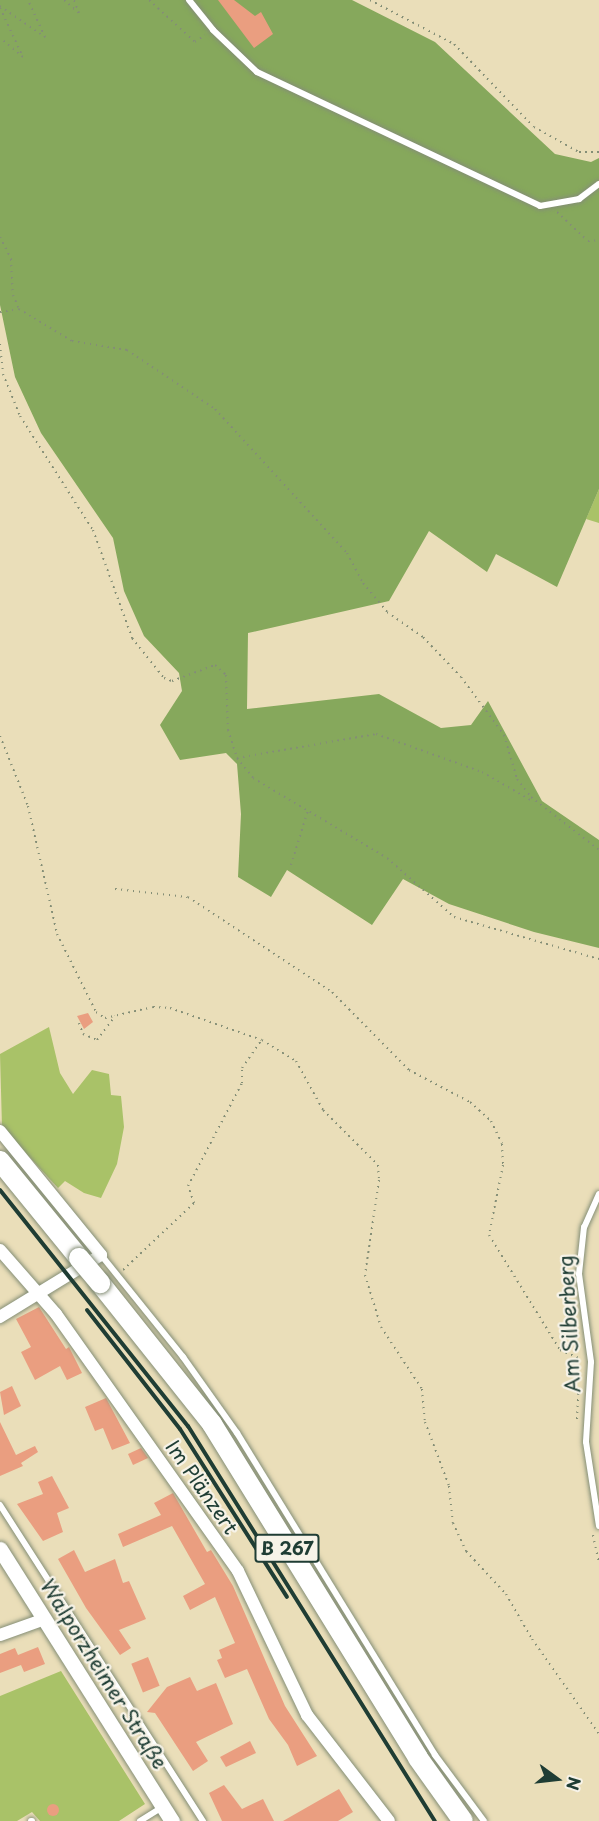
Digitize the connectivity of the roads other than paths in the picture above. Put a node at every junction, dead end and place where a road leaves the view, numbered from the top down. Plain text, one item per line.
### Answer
1 (189, 0) edge
2 (599, 184) edge
3 (0, 1131) edge
4 (0, 1161) edge
5 (599, 1194) edge
6 (0, 1250) edge
7 (101, 1255) junction
8 (108, 1279) junction
9 (37, 1297) junction
10 (0, 1317) edge
11 (0, 1506) edge
12 (599, 1526) edge
13 (0, 1549) edge
14 (45, 1618) junction
15 (0, 1635) edge
16 (162, 1807) junction
17 (140, 1821) edge
18 (172, 1821) edge
19 (203, 1821) edge
20 (389, 1821) edge
21 (463, 1821) edge
22 (484, 1821) edge

1 - 2 lane
3 - 7 street
4 - 8 main road, B 267, bridge
5 - 12 lane, Am Silberberg
6 - 9 street, Im Plänzert
7 - 8 lane
7 - 9 street
8 - 21 main road, B 267
8 - 22 lane
9 - 10 street
9 - 20 street, Im Plänzert
11 - 19 lane
13 - 14 street, Walporzheimer Straße
14 - 15 street
14 - 16 street, Walporzheimer Straße
16 - 17 lane
16 - 18 street, Walporzheimer Straße

